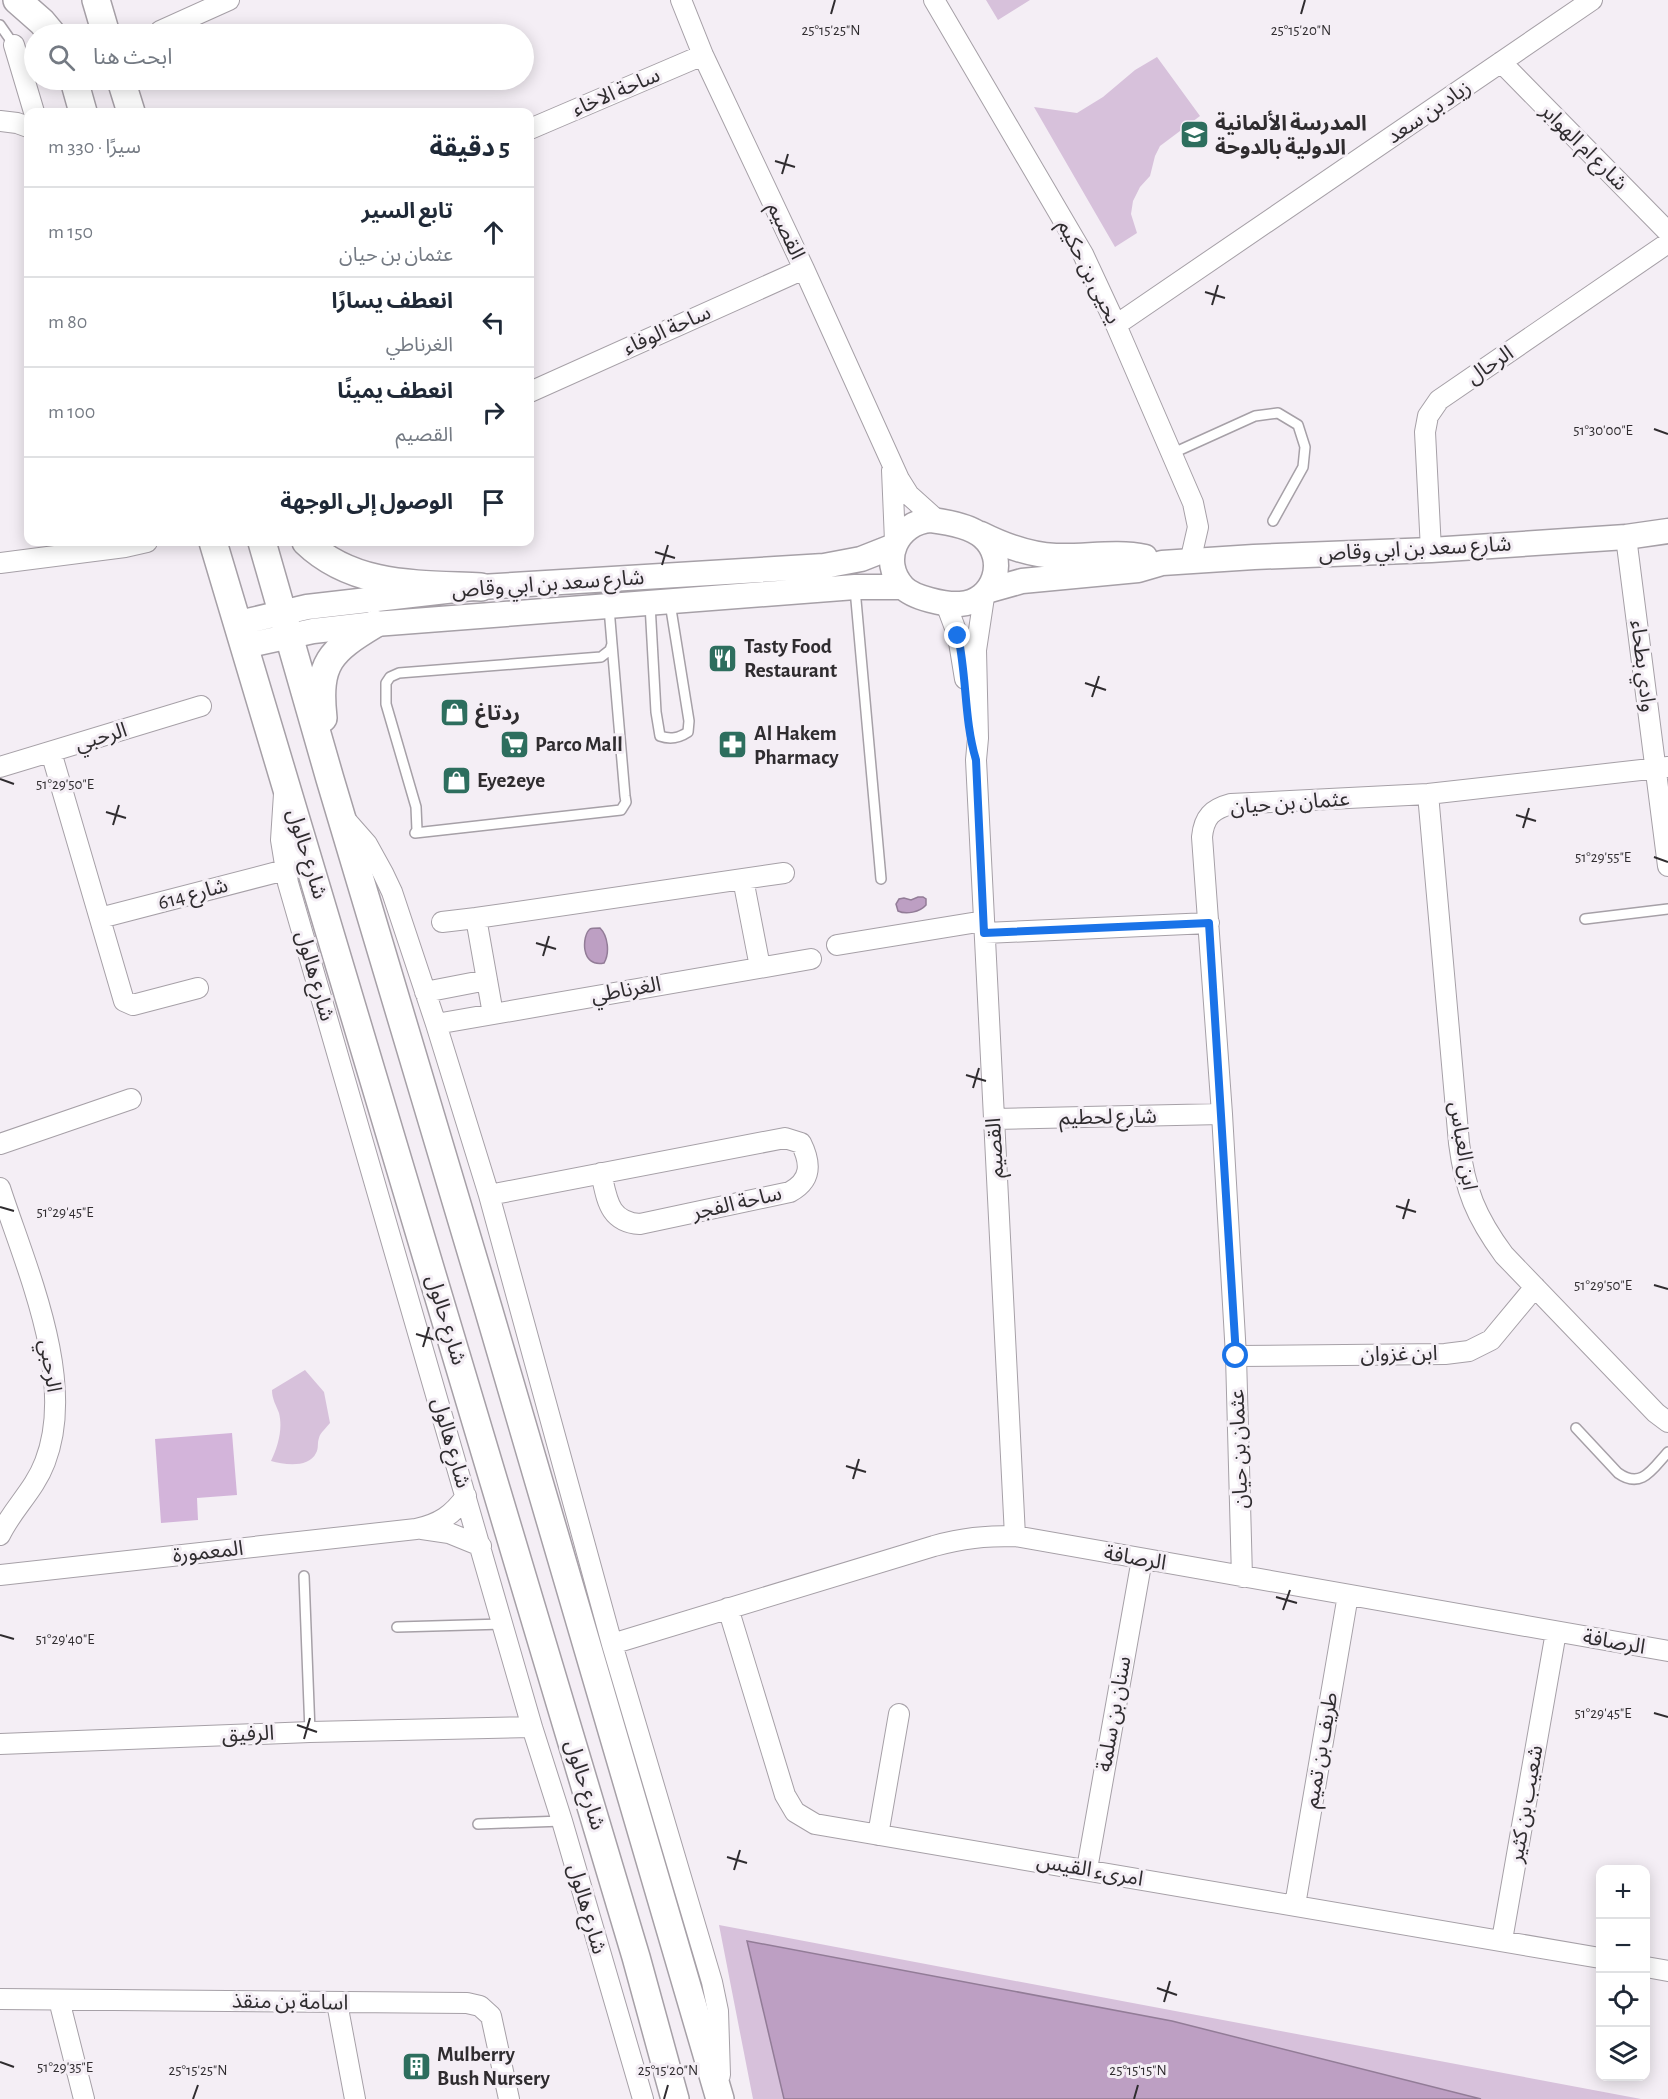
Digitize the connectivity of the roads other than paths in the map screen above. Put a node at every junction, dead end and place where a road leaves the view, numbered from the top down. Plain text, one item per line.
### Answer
1 (18, 0) edge
2 (50, 0) edge
3 (229, 0) edge
4 (934, 0) edge
5 (687, 2) edge
6 (1583, 3) edge
7 (44, 24) edge
8 (58, 24) edge
9 (176, 24) edge
10 (0, 25) edge
11 (14, 45) joint
12 (703, 55) junction
13 (1501, 62) junction
14 (24, 80) edge
15 (27, 90) edge
16 (77, 90) edge
17 (124, 90) edge
18 (32, 108) edge
19 (82, 108) edge
20 (130, 108) edge
21 (0, 121) edge
22 (24, 126) edge
23 (534, 127) edge
24 (1668, 232) edge
25 (1668, 243) edge
26 (804, 269) junction
27 (1116, 325) junction
28 (534, 390) edge
29 (1171, 454) junction
30 (891, 462) junction
31 (938, 521) junction
32 (1273, 521) dead end
33 (1668, 531) edge
34 (981, 534) junction
35 (1626, 537) junction
36 (894, 544) junction
37 (114, 546) edge
38 (214, 546) edge
39 (263, 546) edge
40 (310, 546) edge
41 (1431, 550) junction
42 (0, 562) edge
43 (1190, 562) junction
44 (1162, 563) junction
45 (855, 586) junction
46 (481, 587) junction
47 (903, 587) junction
48 (987, 593) junction
49 (660, 601) junction
50 (946, 604) junction
51 (609, 605) junction
52 (286, 624) junction
53 (375, 624) junction
54 (242, 634) junction
55 (612, 644) junction
56 (201, 706) dead end
57 (51, 752) junction
58 (976, 760) junction
59 (0, 767) edge
60 (1662, 768) edge
61 (330, 778) junction
62 (285, 782) junction
63 (1428, 795) junction
64 (341, 815) junction
65 (1668, 866) edge
66 (285, 870) junction
67 (784, 873) dead end
68 (743, 879) junction
69 (880, 879) dead end
70 (1668, 909) edge
71 (100, 918) junction
72 (476, 918) junction
73 (1585, 919) dead end
74 (442, 922) dead end
75 (1209, 923) junction
76 (984, 927) junction
77 (837, 945) dead end
78 (811, 959) dead end
79 (760, 967) junction
80 (487, 980) junction
81 (198, 988) dead end
82 (425, 992) junction
83 (493, 1014) junction
84 (436, 1024) junction
85 (131, 1099) dead end
86 (1222, 1114) junction
87 (994, 1119) junction
88 (0, 1144) edge
89 (601, 1173) junction
90 (0, 1188) edge
91 (489, 1195) junction
92 (1535, 1287) junction
93 (1236, 1356) junction
94 (1668, 1422) edge
95 (1576, 1428) dead end
96 (1668, 1452) edge
97 (466, 1496) junction
98 (416, 1529) junction
99 (0, 1535) edge
100 (1015, 1536) junction
101 (481, 1546) junction
102 (1142, 1559) junction
103 (0, 1575) edge
104 (304, 1576) dead end
105 (1242, 1577) junction
106 (1348, 1595) junction
107 (728, 1608) junction
108 (503, 1624) junction
109 (397, 1627) dead end
110 (1556, 1632) junction
111 (612, 1644) junction
112 (1668, 1651) edge
113 (899, 1714) dead end
114 (532, 1727) junction
115 (310, 1732) junction
116 (0, 1744) edge
117 (562, 1821) junction
118 (478, 1824) dead end
119 (878, 1835) junction
120 (1087, 1869) junction
121 (1295, 1905) junction
122 (1502, 1940) junction
123 (1596, 1957) edge
124 (1650, 1968) edge
125 (1668, 1971) edge
126 (0, 1999) edge
127 (59, 2000) junction
128 (337, 2002) junction
129 (84, 2099) edge
130 (355, 2099) edge
131 (509, 2099) edge
132 (643, 2099) edge
133 (675, 2099) edge
134 (720, 2099) edge

1 - 7 main road
2 - 8 main road
3 - 9 street
4 - 27 street, يحيى بن حكيم
5 - 12 street, القصيم
6 - 13 street, زياد بن سعد
10 - 11 lane
11 - 14 street
12 - 23 street, ساحة الاخاء
12 - 26 street, القصيم
13 - 24 street, شارع ام الهوابر
13 - 27 street, زياد بن سعد
15 - 18 street
16 - 19 main road
17 - 20 main road
21 - 22 street
25 - 41 street, الرحال
26 - 28 street, ساحة الوفاء
26 - 30 street, القصيم
27 - 29 street, يحيى بن حكيم
29 - 32 lane
29 - 43 street, يحيى بن حكيم
30 - 31 street, القصيم
30 - 36 street, القصيم
31 - 34 street
31 - 36 street
33 - 35 street, شارع سعد بن ابي وقاص
34 - 44 street, شارع سعد بن ابي وقاص
34 - 48 street
35 - 41 street, شارع سعد بن ابي وقاص
35 - 60 street, وادي بطحاء
36 - 46 street, شارع سعد بن ابي وقاص
36 - 47 street
37 - 42 street
38 - 54 main road, شارع حالول
39 - 52 main road, شارع حالول
40 - 46 main road
41 - 43 street, شارع سعد بن ابي وقاص
43 - 44 street, شارع سعد بن ابي وقاص
44 - 48 street, شارع سعد بن ابي وقاص
45 - 47 street, شارع سعد بن ابي وقاص
45 - 49 street, شارع سعد بن ابي وقاص
45 - 69 lane
46 - 52 street, شارع سعد بن ابي وقاص
47 - 50 street
48 - 50 street
48 - 58 street, القصيم
49 - 49 lane
49 - 51 street, شارع سعد بن ابي وقاص
50 - 58 street, القصيم
51 - 53 street, شارع سعد بن ابي وقاص
51 - 55 lane
52 - 53 street, شارع سعد بن ابي وقاص
52 - 54 street, شارع سعد بن ابي وقاص
52 - 61 main road, شارع حالول
53 - 61 main road
54 - 62 main road, شارع حالول
55 - 55 lane
56 - 57 street, الرحبي
57 - 59 street, الرحبي
57 - 71 street
58 - 76 street, القصيم
60 - 63 street, عثمان بن حيان
60 - 65 street, وادي بطحاء
61 - 64 main road, شارع حالول
62 - 66 street, شارع هالول
62 - 133 main road, شارع حالول
63 - 75 street, عثمان بن حيان
63 - 92 street, ابن العباس
64 - 82 street
64 - 134 main road, شارع حالول
66 - 71 street, شارع 614
66 - 97 street, شارع هالول
67 - 68 street
68 - 72 street
68 - 79 street
70 - 73 lane
71 - 81 street
72 - 74 street
72 - 80 street
75 - 76 street
75 - 86 street, عثمان بن حيان
76 - 77 street
76 - 87 street, القصيم
78 - 79 street, الغرناطي
79 - 83 street, الغرناطي
80 - 82 street
80 - 83 street
82 - 84 street
83 - 84 street, الغرناطي
84 - 91 street
85 - 88 street
86 - 87 street, شارع لحطيم
86 - 93 street, عثمان بن حيان
87 - 100 street, القصيم
89 - 89 street, ساحة الفجر
89 - 91 street, ساحة الفجر
90 - 99 street, الرحبي
91 - 111 street
92 - 93 street, ابن غزوان
92 - 94 street, ابن العباس
93 - 105 street, عثمان بن حيان
95 - 96 lane
97 - 98 street, المعمورة
97 - 101 street, شارع هالول
98 - 101 street, المعمورة
98 - 103 street, المعمورة
100 - 102 street, الرصافة
100 - 107 street, الرصافة
101 - 108 street, شارع هالول
102 - 105 street, الرصافة
102 - 120 street, سنان بن سلمة
104 - 115 lane
105 - 106 street, الرصافة
106 - 110 street, الرصافة
106 - 121 street, طريف بن تميم
107 - 111 street, الرصافة
107 - 119 street, امرىء القيس
108 - 109 lane
108 - 114 street, شارع هالول
110 - 112 street, الرصافة
110 - 122 street, شعيب بن كثير
111 - 134 street
113 - 119 street
114 - 115 street, الرفيق
114 - 117 street, شارع هالول
115 - 116 street, الرفيق
117 - 118 lane
117 - 132 street, شارع هالول
119 - 120 street, امرىء القيس
120 - 121 street, امرىء القيس
121 - 122 street, امرىء القيس
122 - 123 street, امرىء القيس
124 - 125 street
126 - 127 street, اسامة بن منقذ
127 - 128 street, اسامة بن منقذ
127 - 129 street
128 - 130 street
128 - 131 street, اسامة بن منقذ

